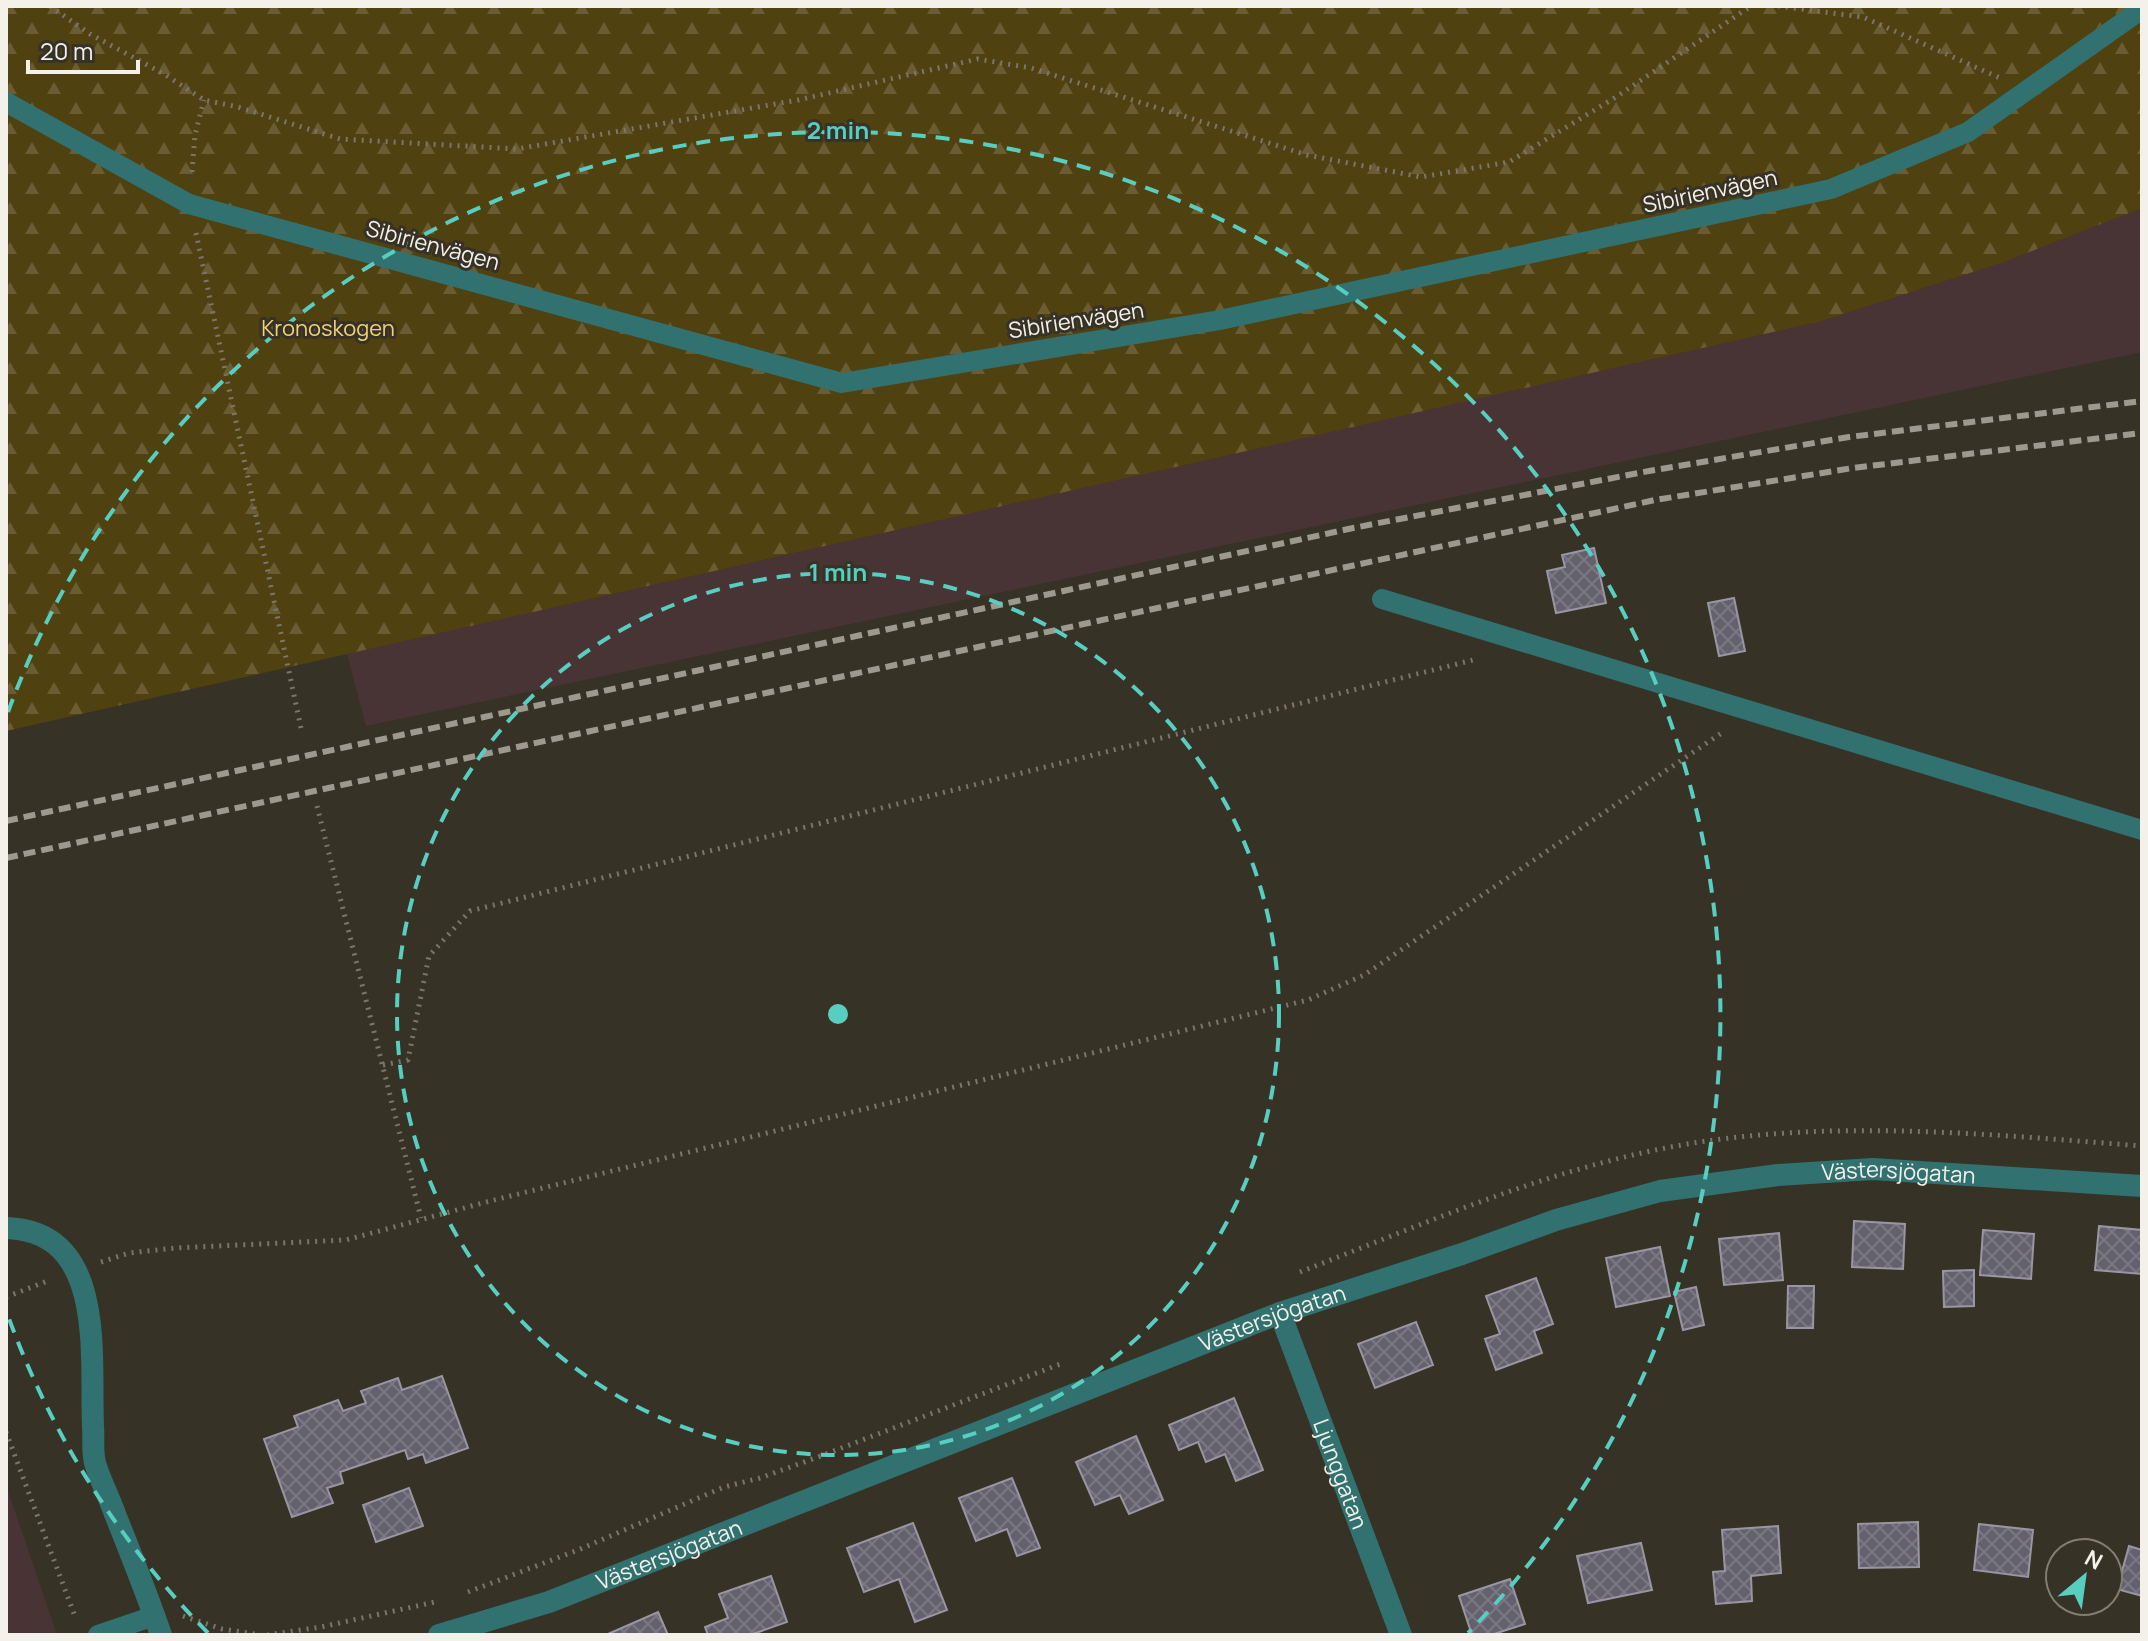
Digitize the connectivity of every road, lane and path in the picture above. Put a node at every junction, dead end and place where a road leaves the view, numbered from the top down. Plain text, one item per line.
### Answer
1 (50, 6) edge
2 (1751, 6) edge
3 (1778, 6) edge
4 (2142, 9) edge
5 (2025, 90) junction
6 (204, 100) junction
7 (6, 102) edge
8 (189, 204) junction
9 (1382, 599) dead end
10 (1478, 659) dead end
11 (1755, 711) junction
12 (302, 733) dead end
13 (317, 806) dead end
14 (2142, 830) edge
15 (383, 1065) junction
16 (2142, 1186) edge
17 (421, 1218) junction
18 (6, 1228) edge
19 (75, 1269) junction
20 (6, 1297) edge
21 (1280, 1313) junction
22 (6, 1432) edge
23 (77, 1621) dead end
24 (157, 1625) edge
25 (98, 1635) edge
26 (261, 1635) edge
27 (439, 1635) edge
28 (1401, 1635) edge

1 - 6 path
2 - 6 path
3 - 5 path
4 - 5 lane, Sibirienvägen
5 - 8 lane, Sibirienvägen
6 - 8 path
7 - 8 lane, Sibirienvägen
8 - 12 path
9 - 11 lane
10 - 15 path
11 - 14 lane
11 - 17 path
13 - 15 path
15 - 17 path
16 - 21 street, Västersjögatan
17 - 19 path
18 - 19 street
19 - 20 path
19 - 24 street
21 - 27 street, Västersjögatan
21 - 28 street, Ljunggatan
22 - 23 path
24 - 25 lane
24 - 26 path

